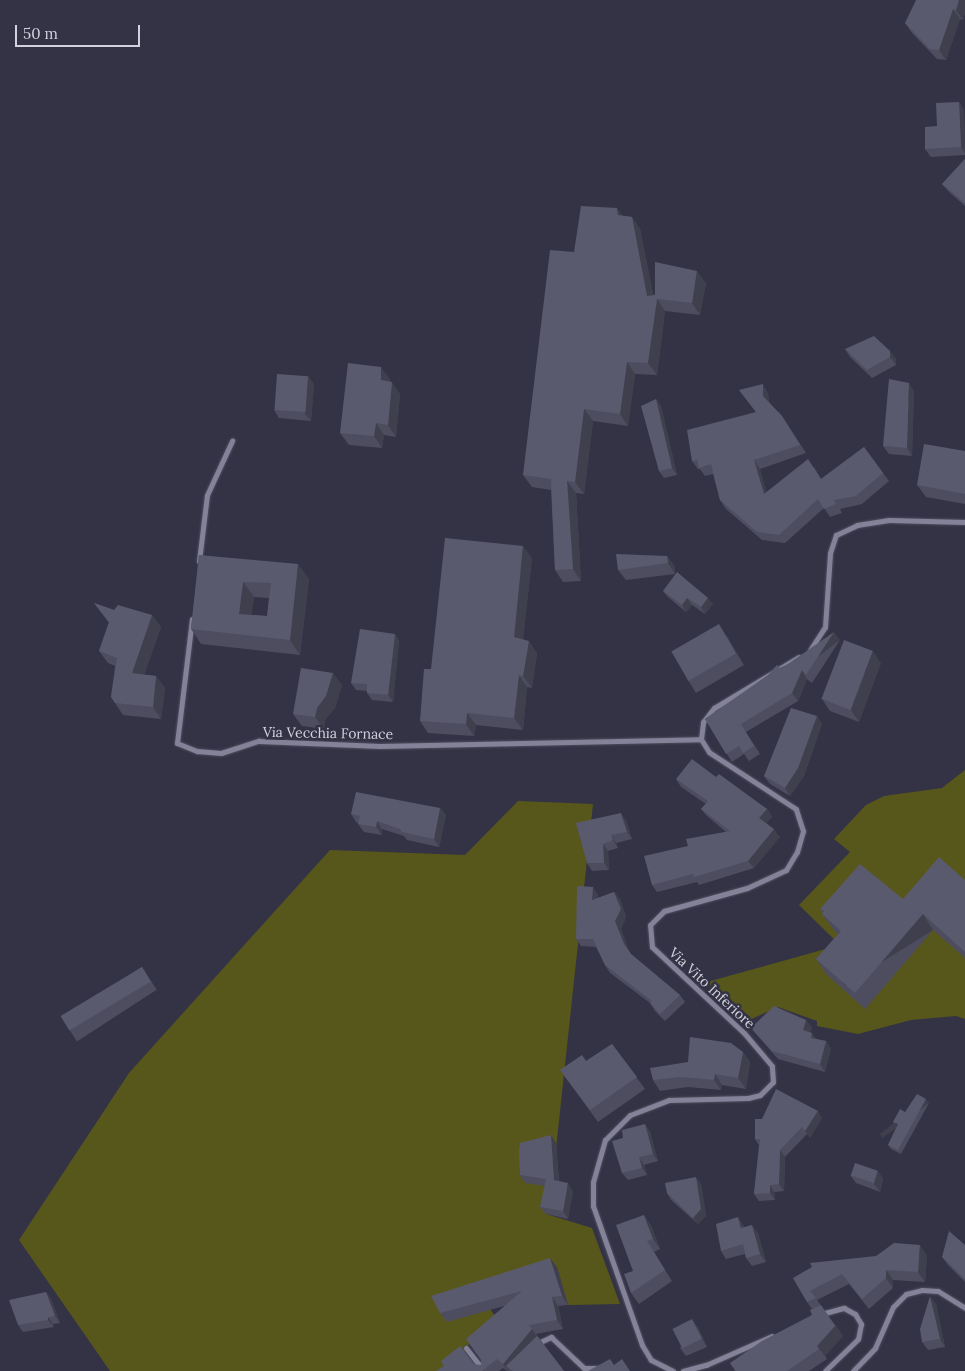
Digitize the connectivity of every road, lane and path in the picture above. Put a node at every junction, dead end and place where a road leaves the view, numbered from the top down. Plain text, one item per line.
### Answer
1 (232, 441) dead end
2 (965, 522) edge
3 (198, 571) edge
4 (193, 609) edge
5 (701, 739) junction
6 (965, 1308) edge
7 (813, 1318) edge
8 (777, 1334) edge
9 (466, 1348) edge
10 (530, 1351) edge
11 (603, 1366) edge
12 (484, 1371) edge
13 (673, 1371) edge
14 (683, 1371) edge
15 (825, 1371) edge
16 (853, 1371) edge

1 - 3 street
2 - 5 street
4 - 5 street, Via Vecchia Fornace
5 - 13 street, Via Vito Inferiore
6 - 16 street
7 - 15 street
8 - 14 street
9 - 12 street
10 - 11 street

